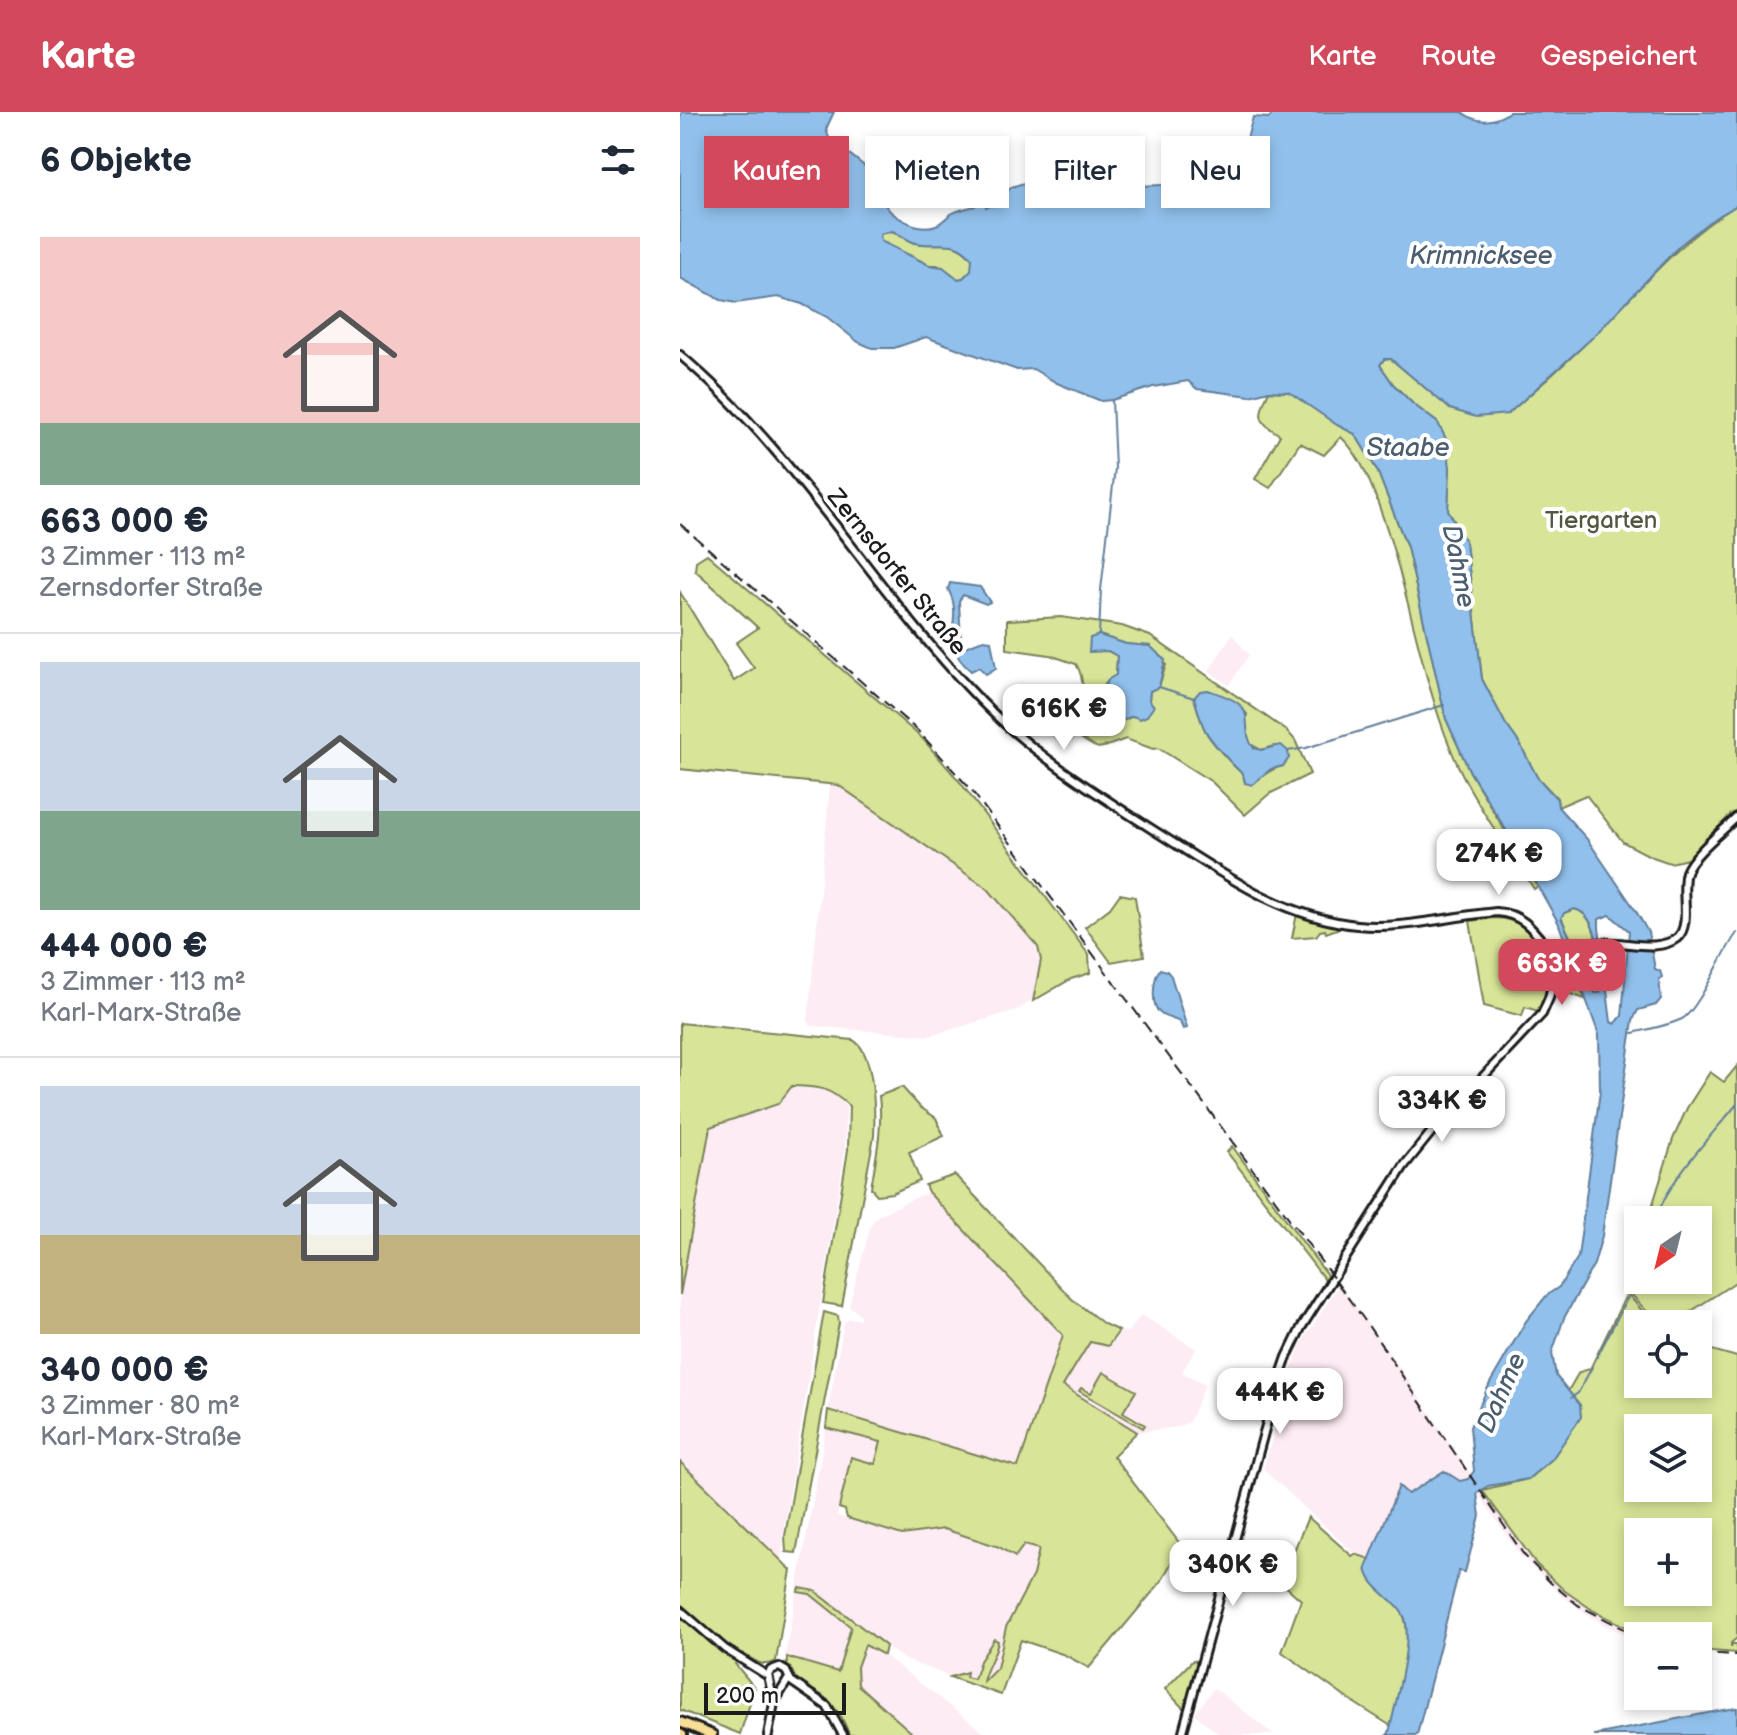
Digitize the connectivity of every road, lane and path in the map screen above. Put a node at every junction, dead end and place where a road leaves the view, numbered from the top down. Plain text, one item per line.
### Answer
1 (680, 355) edge
2 (1737, 817) edge
3 (1558, 961) junction
4 (680, 1610) edge
5 (769, 1673) junction
6 (785, 1683) junction
7 (771, 1685) junction
8 (774, 1703) junction
9 (680, 1722) edge
10 (712, 1735) edge
11 (768, 1735) edge
12 (843, 1735) edge
13 (1182, 1735) edge

1 - 3 street, Zernsdorfer Straße
2 - 3 street
3 - 13 street
4 - 5 street
5 - 6 street
5 - 7 street
6 - 7 street
6 - 8 street
6 - 12 street
7 - 8 street
8 - 11 street
9 - 10 highway

